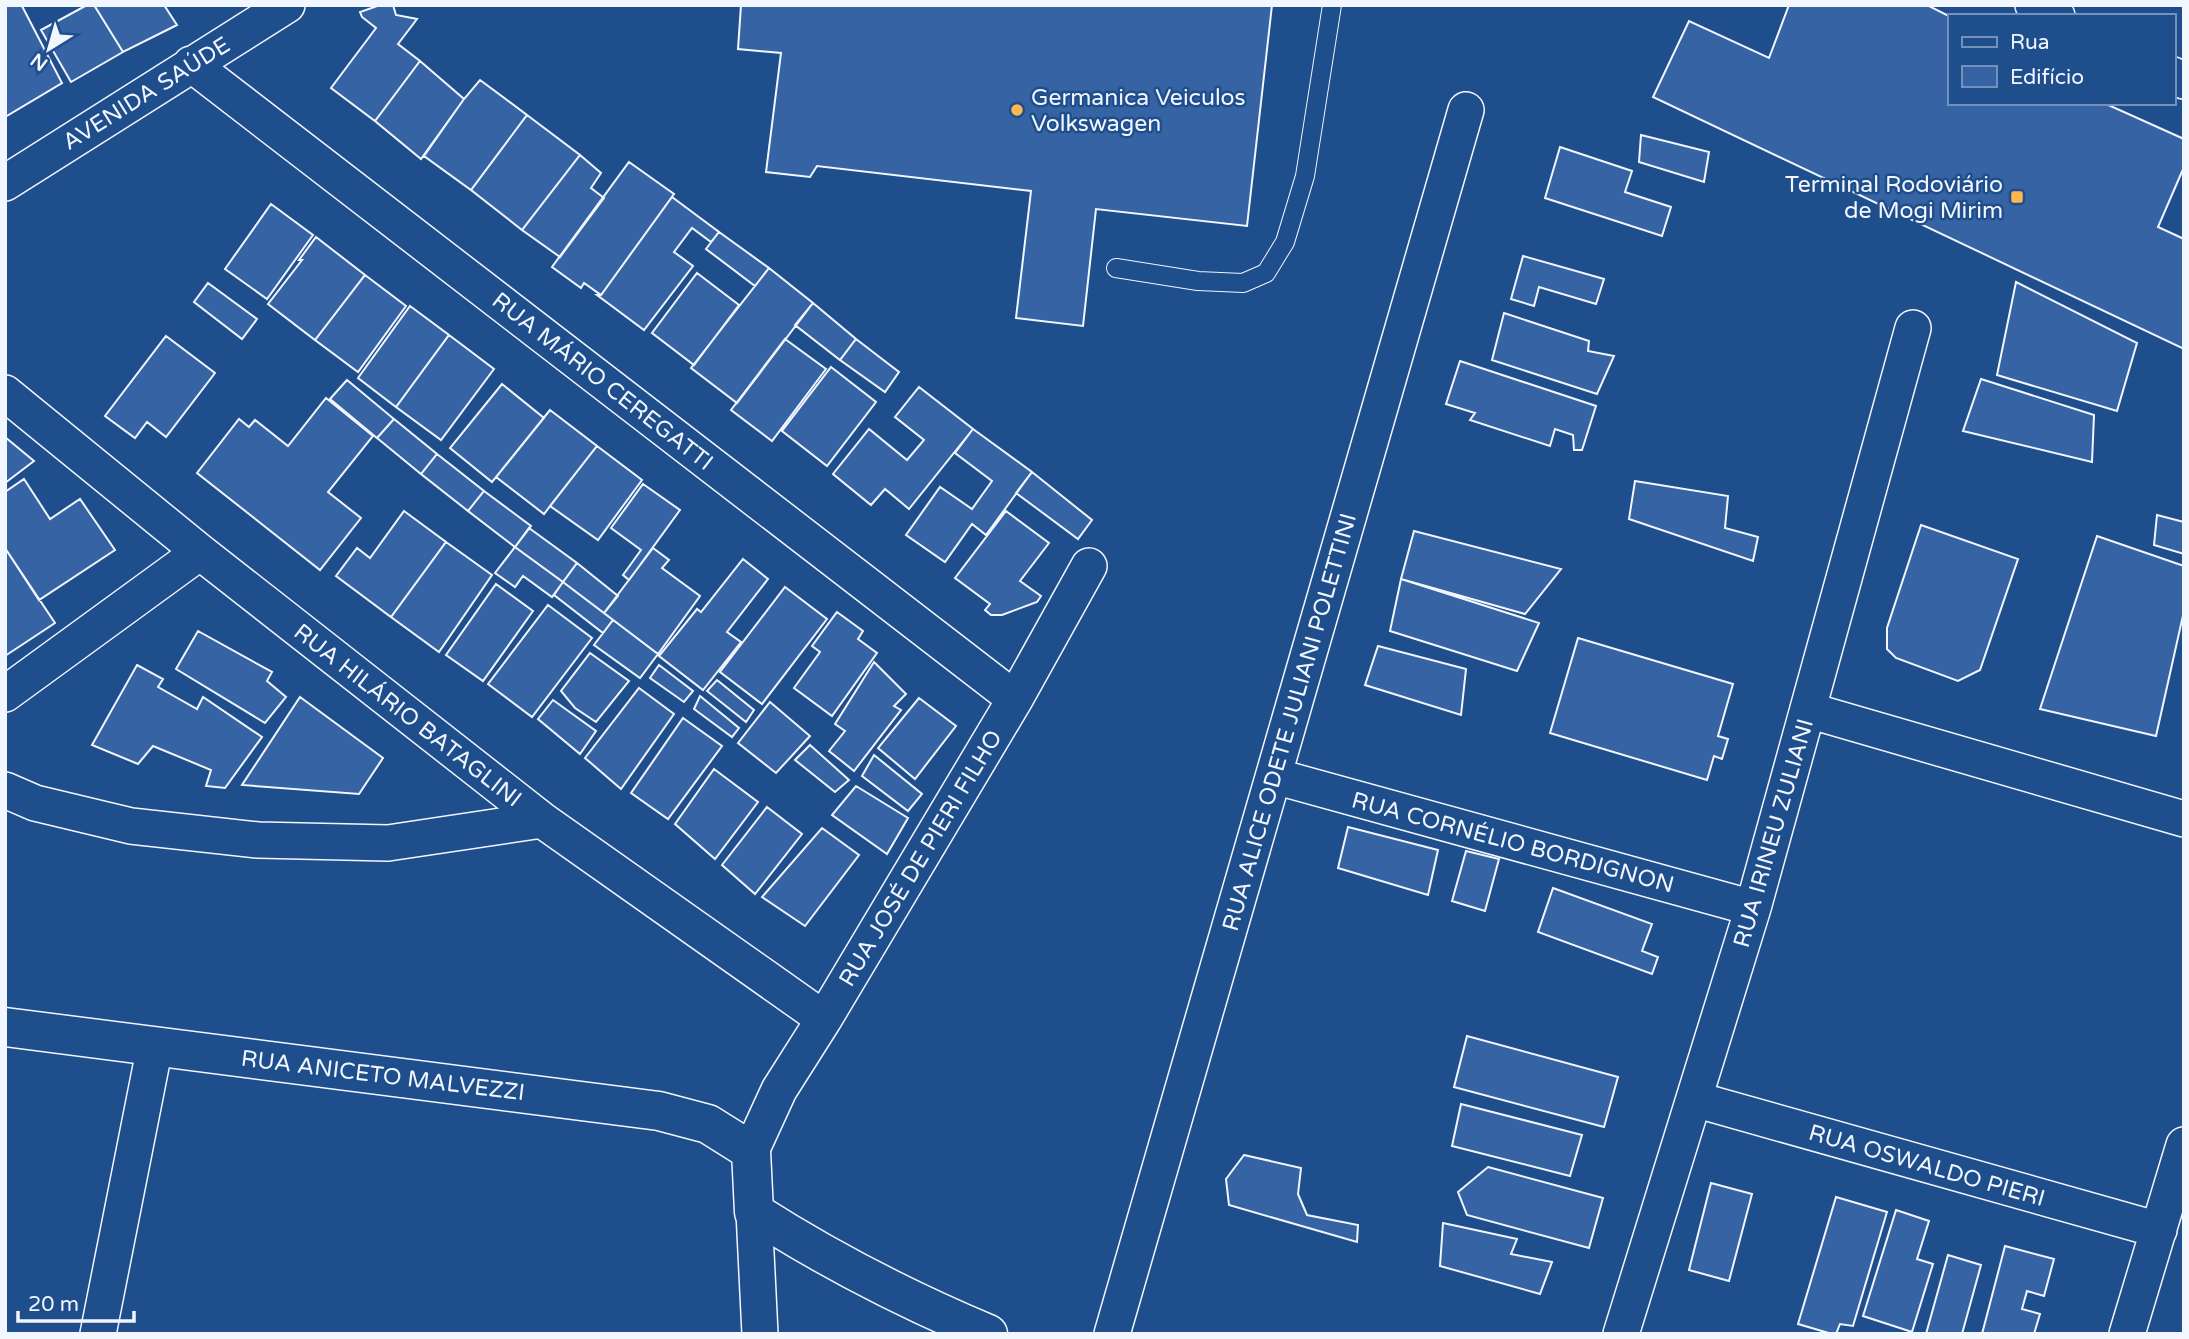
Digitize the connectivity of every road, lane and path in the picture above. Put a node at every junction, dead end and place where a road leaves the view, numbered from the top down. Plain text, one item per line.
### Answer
1 (287, 5) edge
2 (1332, 5) edge
3 (2034, 5) edge
4 (2053, 14) edge
5 (191, 64) junction
6 (1466, 110) dead end
7 (5, 183) edge
8 (1116, 268) dead end
9 (1913, 328) dead end
10 (5, 393) edge
11 (200, 552) junction
12 (1089, 566) dead end
13 (5, 694) edge
14 (1015, 699) junction
15 (1808, 710) junction
16 (1274, 776) junction
17 (5, 790) edge
18 (2184, 819) edge
19 (542, 820) junction
20 (1753, 908) junction
21 (824, 1019) junction
22 (5, 1027) edge
23 (155, 1046) junction
24 (1694, 1100) junction
25 (2184, 1145) edge
26 (751, 1151) junction
27 (754, 1212) junction
28 (2159, 1230) junction
29 (99, 1334) edge
30 (760, 1334) edge
31 (988, 1334) edge
32 (1112, 1334) edge
33 (1621, 1334) edge
34 (2127, 1334) edge

1 - 5 street, AVENIDA SAÚDE
2 - 8 lane
3 - 4 street
5 - 7 street, AVENIDA SAÚDE
5 - 14 street, RUA MÁRIO CEREGATTI
6 - 16 street, RUA ALICE ODETE JULIANI POLETTINI
9 - 15 street, RUA IRINEU ZULIANI
10 - 11 street, RUA HILÁRIO BATAGLINI
11 - 13 street
11 - 19 street, RUA HILÁRIO BATAGLINI
12 - 14 street, RUA JOSÉ DE PIERI FILHO
14 - 21 street, RUA JOSÉ DE PIERI FILHO
15 - 18 street
15 - 20 street, RUA IRINEU ZULIANI
16 - 20 street, RUA CORNÉLIO BORDIGNON
16 - 32 street, RUA ALICE ODETE JULIANI POLETTINI
17 - 19 street
19 - 21 street, RUA HILÁRIO BATAGLINI
20 - 24 street, RUA IRINEU ZULIANI
21 - 26 street, RUA JOSÉ DE PIERI FILHO
22 - 23 street, RUA ANICETO MALVEZZI
23 - 26 street, RUA ANICETO MALVEZZI
23 - 29 street
24 - 28 street, RUA OSWALDO PIERI
24 - 33 street, RUA IRINEU ZULIANI
25 - 28 street
26 - 27 street
27 - 30 street
27 - 31 street
28 - 34 street

